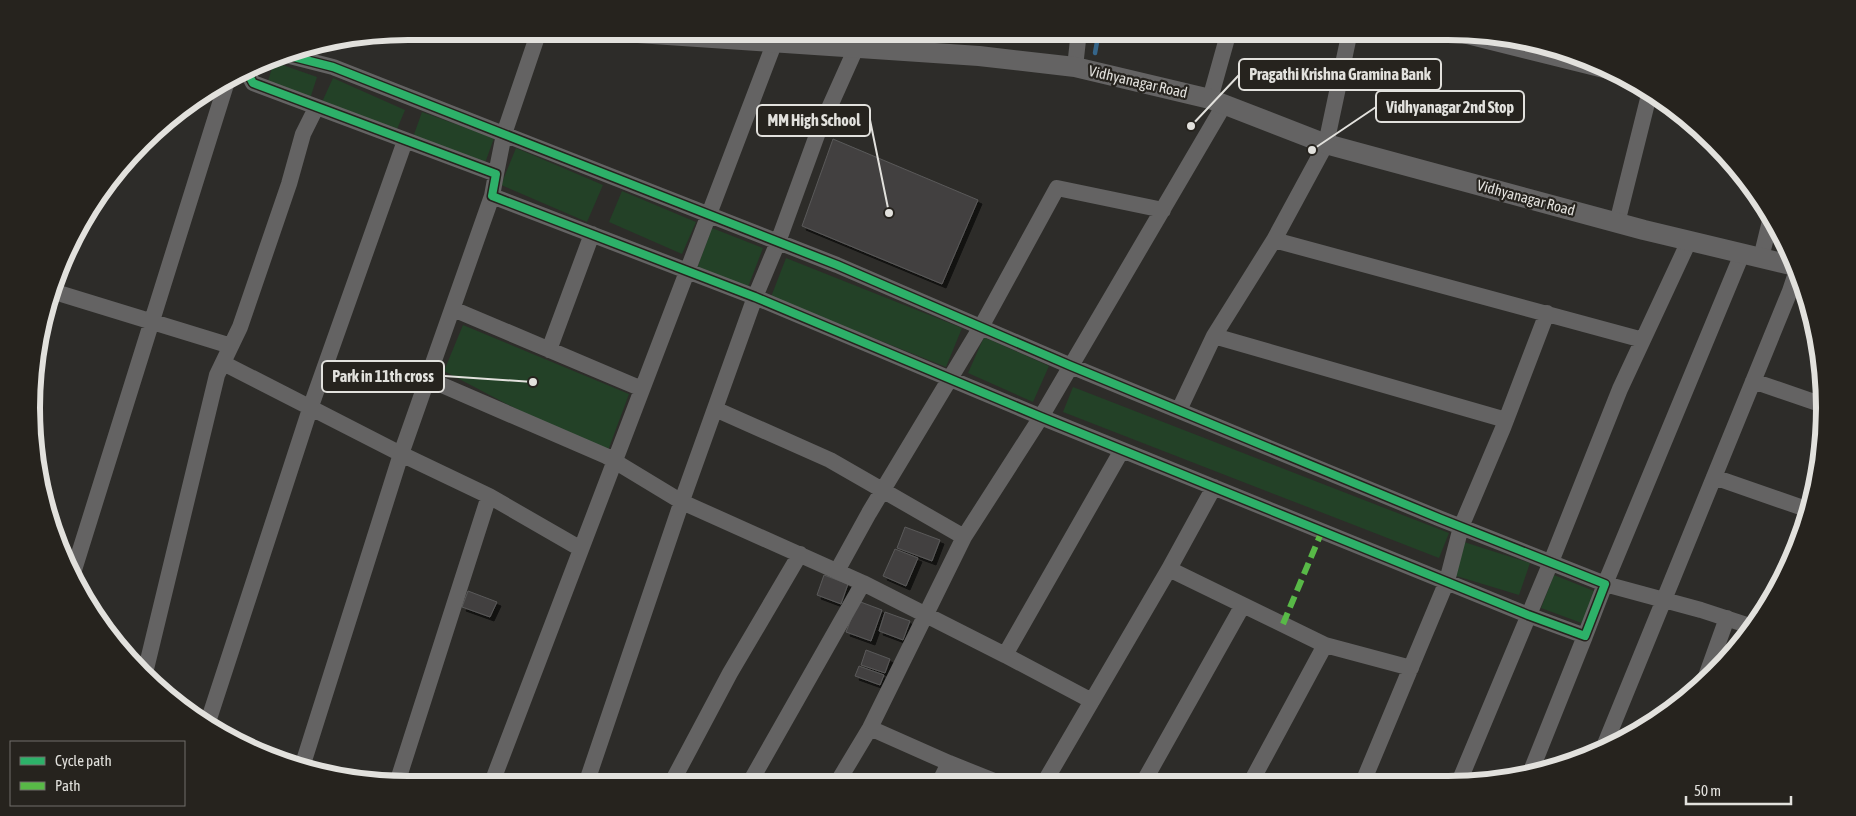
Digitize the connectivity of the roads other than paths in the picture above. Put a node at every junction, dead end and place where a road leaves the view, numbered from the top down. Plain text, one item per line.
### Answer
1 (536, 40) edge
2 (723, 40) edge
3 (1078, 40) edge
4 (1227, 40) edge
5 (1348, 40) edge
6 (880, 41) edge
7 (1497, 43) edge
8 (774, 44) junction
9 (856, 48) junction
10 (297, 58) edge
11 (1564, 59) edge
12 (1075, 67) junction
13 (249, 76) edge
14 (225, 89) edge
15 (1648, 99) edge
16 (1217, 102) junction
17 (316, 108) junction
18 (504, 134) junction
19 (406, 141) junction
20 (1326, 144) junction
21 (496, 174) junction
22 (492, 196) junction
23 (1163, 210) junction
24 (709, 215) junction
25 (1617, 223) junction
26 (1767, 225) edge
27 (592, 234) junction
28 (1274, 240) junction
29 (1690, 241) junction
30 (778, 242) junction
31 (1752, 256) junction
32 (1787, 264) edge
33 (688, 271) junction
34 (1793, 281) edge
35 (59, 293) edge
36 (755, 297) junction
37 (452, 309) junction
38 (1547, 313) junction
39 (151, 322) junction
40 (980, 327) junction
41 (1214, 336) junction
42 (1643, 340) junction
43 (231, 346) junction
44 (549, 350) junction
45 (223, 362) junction
46 (1071, 366) junction
47 (428, 379) junction
48 (949, 379) junction
49 (1753, 381) junction
50 (642, 389) junction
51 (1816, 403) edge
52 (311, 406) junction
53 (715, 409) junction
54 (1179, 410) junction
55 (1041, 417) junction
56 (1506, 420) junction
57 (1122, 450) junction
58 (401, 454) junction
59 (615, 461) junction
60 (1714, 477) junction
61 (1214, 487) junction
62 (883, 490) junction
63 (489, 496) junction
64 (682, 502) junction
65 (1802, 507) edge
66 (1461, 527) junction
67 (964, 538) junction
68 (581, 550) junction
69 (800, 554) junction
70 (1551, 562) junction
71 (75, 565) edge
72 (1169, 569) junction
73 (837, 571) junction
74 (1448, 581) junction
75 (863, 582) junction
76 (1605, 584) junction
77 (1663, 599) junction
78 (1243, 605) junction
79 (925, 615) junction
80 (1528, 615) junction
81 (1727, 618) junction
82 (1745, 624) edge
83 (1585, 636) junction
84 (1325, 644) junction
85 (1006, 655) junction
86 (1710, 666) edge
87 (147, 667) edge
88 (1411, 668) junction
89 (1092, 701) junction
90 (209, 718) edge
91 (870, 728) junction
92 (1608, 739) edge
93 (304, 760) edge
94 (949, 764) junction
95 (1533, 766) edge
96 (1462, 775) edge
97 (400, 776) edge
98 (493, 776) edge
99 (589, 776) edge
100 (675, 776) edge
101 (754, 776) edge
102 (842, 776) edge
103 (943, 776) edge
104 (981, 776) edge
105 (1048, 776) edge
106 (1146, 776) edge
107 (1254, 776) edge
108 (1366, 776) edge

1 - 18 street
2 - 8 street, Vidhyanagar Road
3 - 12 street
4 - 16 street
5 - 20 street
6 - 9 street, Vidhyanagar Road
6 - 12 street, Vidhyanagar Road
7 - 11 street
8 - 9 street, Vidhyanagar Road
8 - 24 street
9 - 30 street
10 - 18 street
12 - 16 street, Vidhyanagar Road
13 - 17 street
14 - 39 street
15 - 25 street
16 - 20 street, Vidhyanagar Road
16 - 23 street
17 - 19 street
17 - 43 street
18 - 21 street
18 - 24 street
19 - 21 street
19 - 52 street
20 - 25 street, Vidhyanagar Road
20 - 28 street
21 - 22 street
22 - 27 street
22 - 37 street
23 - 40 street
23 - 46 street
24 - 30 street
24 - 33 street
25 - 29 street, Vidhyanagar Road
26 - 31 street
27 - 33 street
27 - 44 street
28 - 38 street
28 - 41 street
29 - 31 street, Vidhyanagar Road
29 - 42 street
30 - 36 street
30 - 40 street
31 - 32 street, Vidhyanagar Road
31 - 76 street
33 - 36 street
33 - 50 street
34 - 49 street
35 - 39 street
36 - 48 street
36 - 53 street
37 - 44 street
37 - 47 street
38 - 42 street
38 - 56 street
39 - 43 street
39 - 71 street
40 - 46 street
40 - 48 street
41 - 54 street
41 - 56 street
42 - 70 street
43 - 45 street
44 - 50 street
45 - 52 street
45 - 87 street
46 - 54 street
46 - 55 street
47 - 58 street
47 - 59 street
48 - 55 street
48 - 62 street
49 - 51 street
49 - 60 street
50 - 59 street
52 - 58 street
52 - 90 street
53 - 62 street
53 - 64 street
54 - 66 street
55 - 57 street
55 - 67 street
56 - 66 street
57 - 61 street
57 - 85 street
58 - 63 street
58 - 93 street
59 - 64 street
59 - 68 street
60 - 65 street
60 - 77 street
61 - 72 street
61 - 74 street
62 - 67 street
62 - 73 street
63 - 68 street
63 - 97 street
64 - 69 street
64 - 99 street
66 - 70 street
66 - 74 street
67 - 79 street
68 - 98 street
69 - 73 street
69 - 100 street
70 - 76 street
70 - 80 street
72 - 78 street
72 - 89 street
73 - 75 street
74 - 80 street
74 - 88 street
75 - 79 street
75 - 101 street
76 - 77 street
76 - 83 street
77 - 81 street
77 - 92 street
78 - 84 street
78 - 106 street
79 - 85 street
79 - 91 street
80 - 83 street
80 - 96 street
81 - 82 street
81 - 86 street
83 - 95 street
84 - 88 street
84 - 107 street
85 - 89 street
88 - 108 street
89 - 105 street
91 - 94 street
91 - 102 street
94 - 103 street
94 - 104 street

